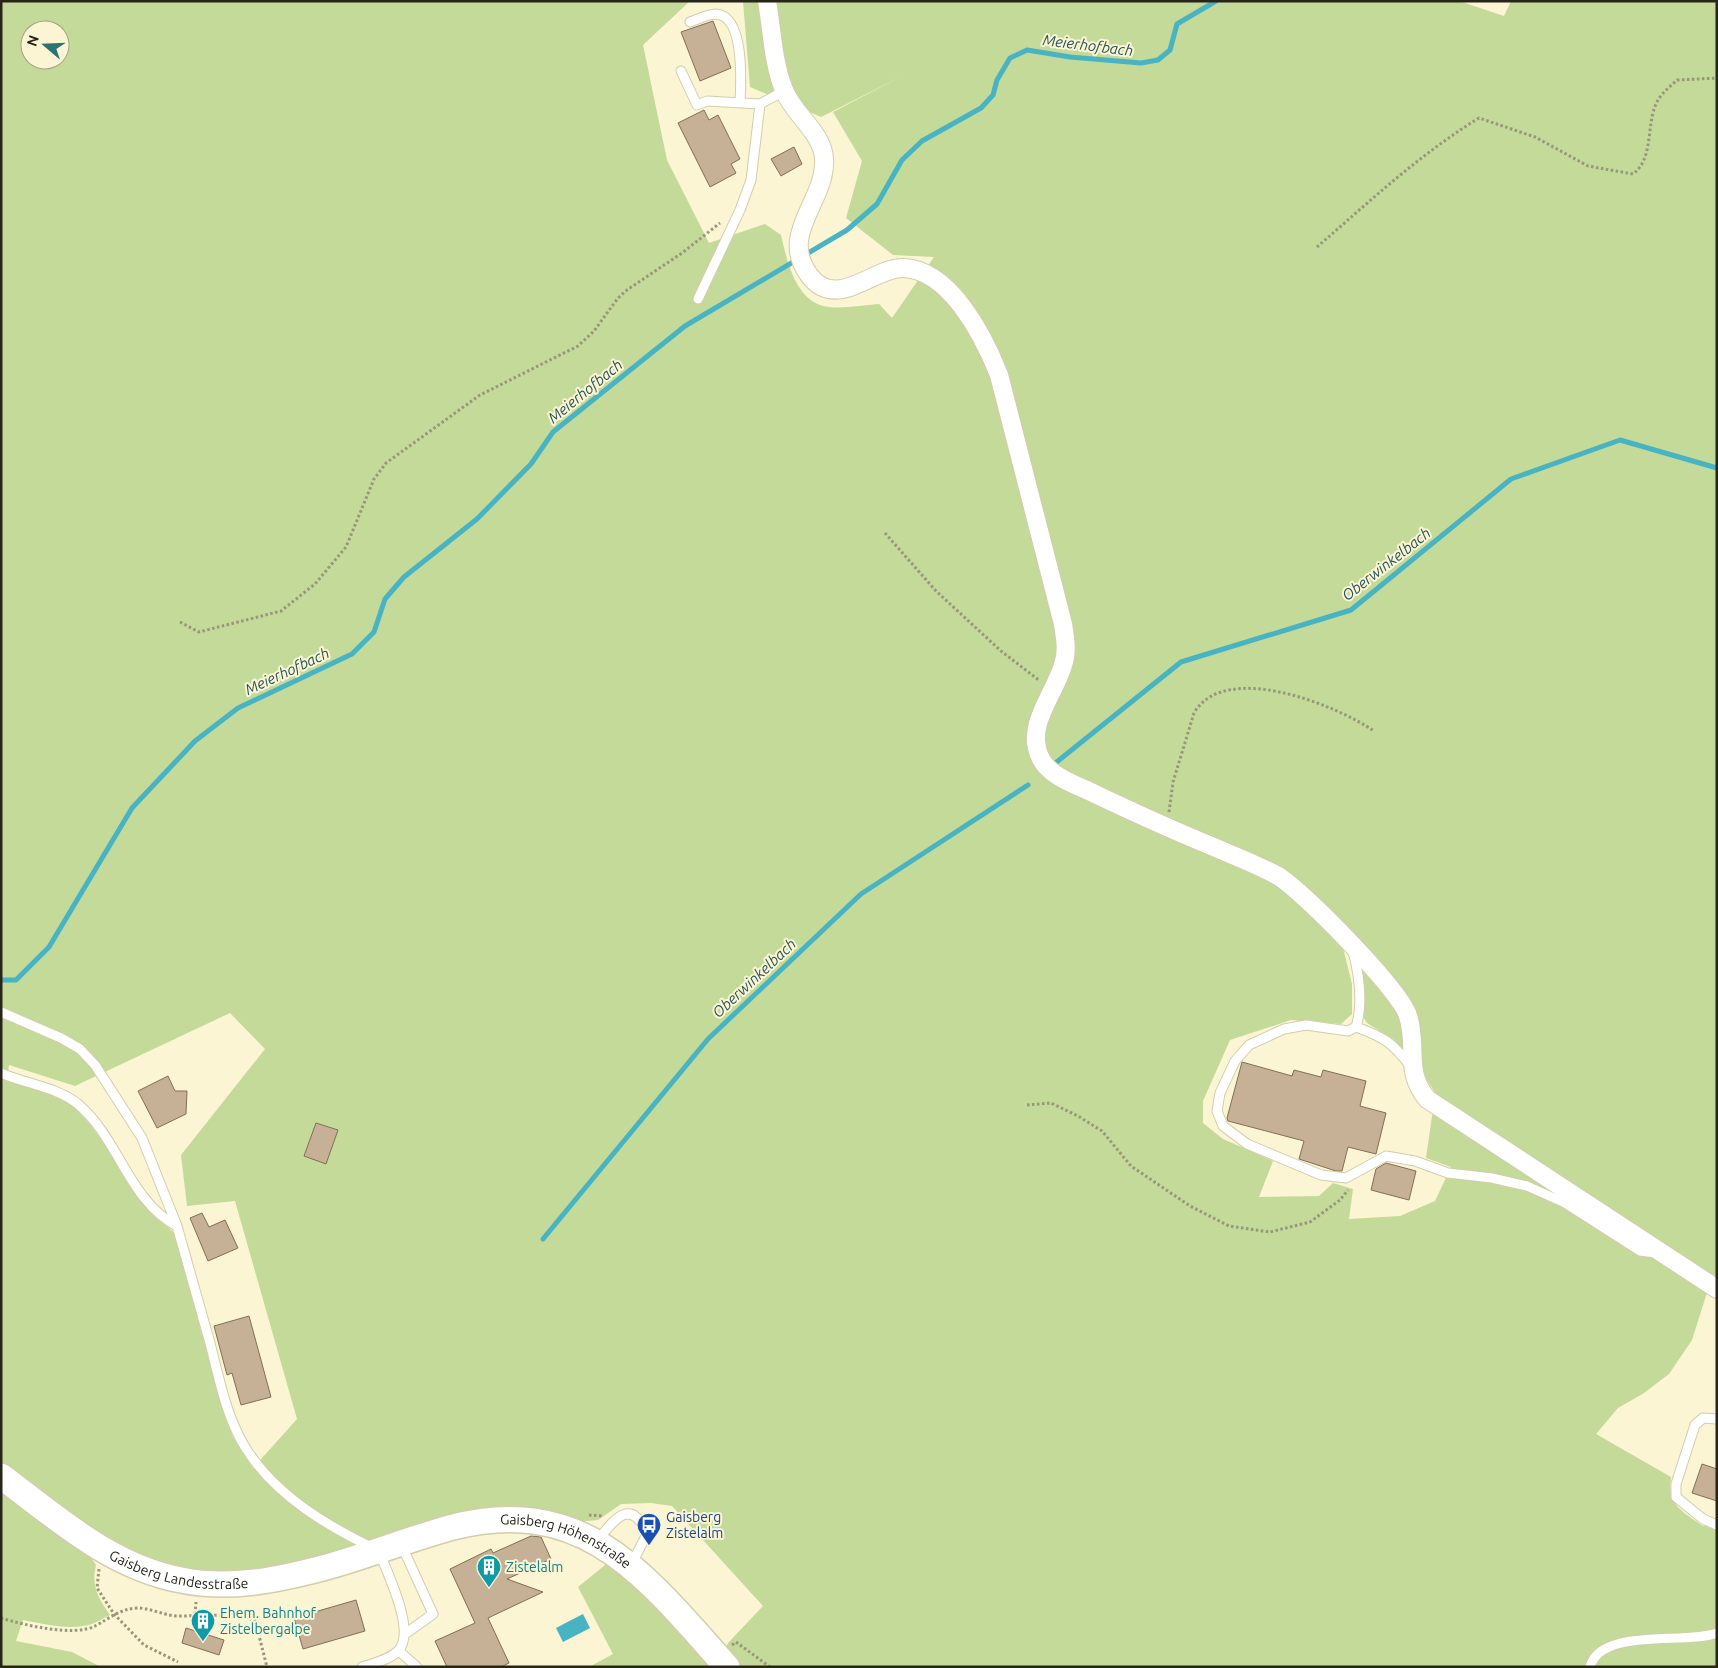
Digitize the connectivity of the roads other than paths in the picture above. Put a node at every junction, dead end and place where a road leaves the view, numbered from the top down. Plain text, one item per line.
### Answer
1 (767, 1) edge
2 (690, 22) dead end
3 (681, 71) dead end
4 (784, 91) junction
5 (740, 103) junction
6 (760, 104) junction
7 (698, 299) dead end
8 (1351, 945) junction
9 (1, 1012) edge
10 (1356, 1027) junction
11 (1412, 1069) junction
12 (1, 1074) edge
13 (177, 1226) junction
14 (1663, 1254) junction
15 (1717, 1289) edge
16 (1717, 1419) edge
17 (1, 1476) edge
18 (1717, 1525) edge
19 (596, 1541) junction
20 (390, 1548) junction
21 (631, 1565) junction
22 (1717, 1633) edge
23 (405, 1634) junction
24 (399, 1651) junction
25 (722, 1661) edge
26 (362, 1667) edge
27 (417, 1667) edge
28 (1590, 1667) edge

1 - 4 street
2 - 5 lane
3 - 5 lane
4 - 6 lane
4 - 8 street
5 - 6 lane
6 - 7 lane
8 - 10 lane
8 - 11 street
9 - 13 lane
10 - 11 lane
10 - 14 lane
11 - 14 street
12 - 13 lane
13 - 20 lane
14 - 15 street
16 - 18 lane
17 - 20 main road, Gaisberg Landesstraße
19 - 20 main road, Gaisberg Höhenstraße
19 - 21 main road, Gaisberg Höhenstraße
19 - 21 lane
20 - 23 lane
20 - 23 lane
21 - 25 main road, Gaisberg Höhenstraße
22 - 28 lane
23 - 24 lane
24 - 26 lane
24 - 27 lane

